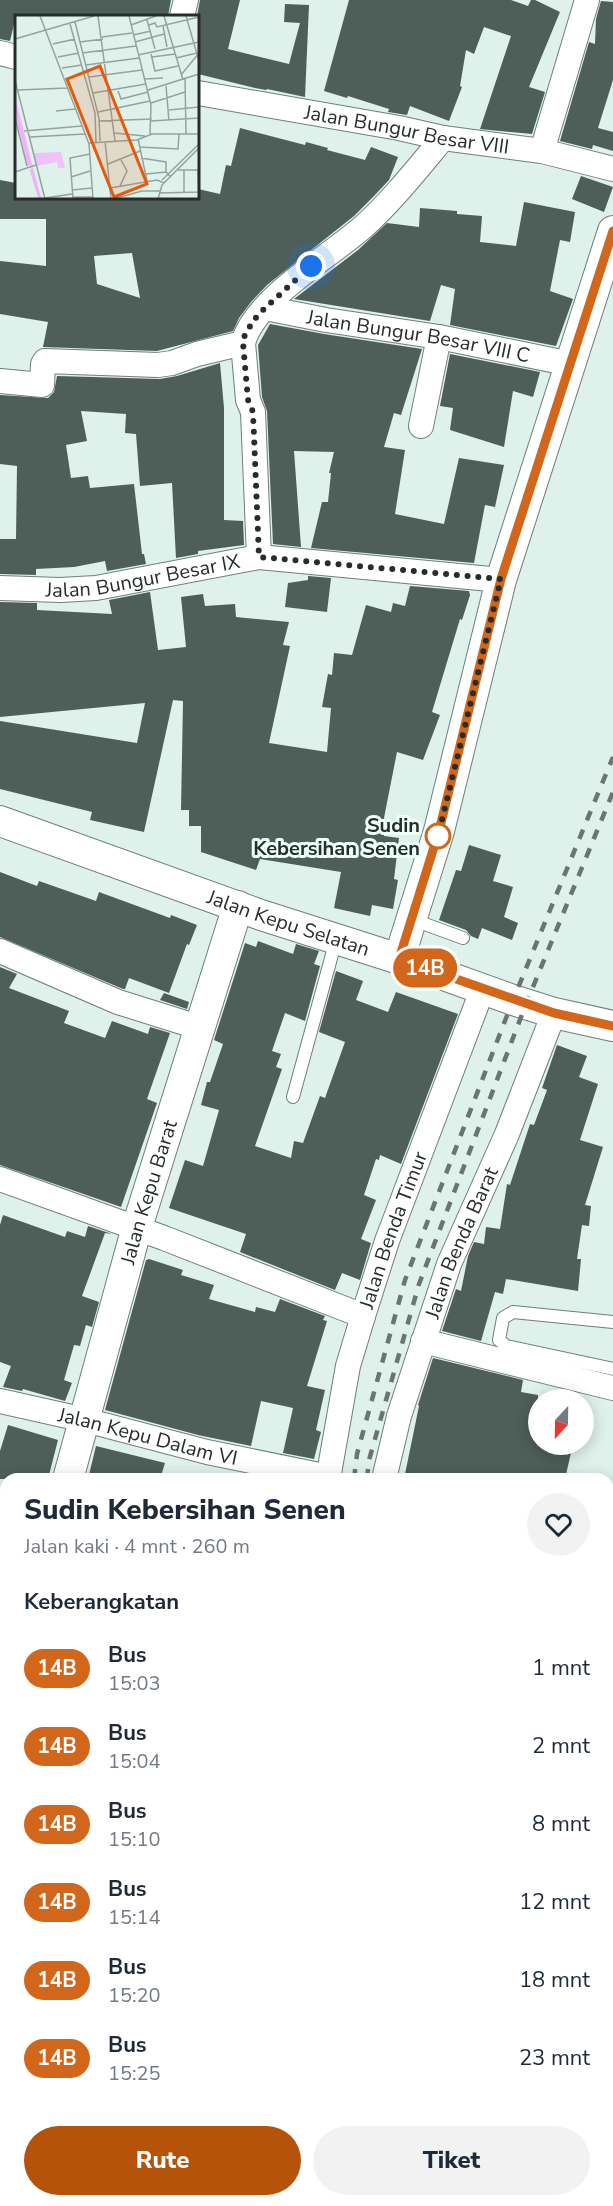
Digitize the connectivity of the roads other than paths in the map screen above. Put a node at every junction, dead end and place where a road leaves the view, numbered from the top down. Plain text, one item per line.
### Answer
1 (186, 0) edge
2 (587, 0) edge
3 (182, 15) edge
4 (0, 53) edge
5 (15, 57) edge
6 (200, 93) edge
7 (443, 138) junction
8 (542, 151) junction
9 (613, 169) edge
10 (613, 231) edge
11 (265, 308) junction
12 (439, 337) junction
13 (243, 343) junction
14 (571, 364) junction
15 (0, 381) edge
16 (421, 426) dead end
17 (259, 557) junction
18 (501, 579) junction
19 (0, 588) edge
20 (0, 821) edge
21 (238, 906) junction
22 (411, 919) junction
23 (463, 938) dead end
24 (336, 940) junction
25 (0, 951) edge
26 (399, 959) junction
27 (483, 988) junction
28 (554, 1013) junction
29 (613, 1026) edge
30 (201, 1028) junction
31 (293, 1097) dead end
32 (0, 1179) edge
33 (137, 1227) junction
34 (363, 1316) junction
35 (613, 1322) edge
36 (423, 1341) junction
37 (613, 1369) edge
38 (613, 1388) edge
39 (0, 1401) edge
40 (85, 1420) junction
41 (70, 1473) edge
42 (306, 1473) edge
43 (330, 1473) edge
44 (385, 1473) edge

1 - 3 street
2 - 8 street
4 - 5 street
6 - 7 street, Jalan Bungur Besar VIII
7 - 8 street, Jalan Bungur Besar VIII
7 - 11 street
8 - 9 street, Jalan Bungur Besar VIII
10 - 14 street
11 - 12 street, Jalan Bungur Besar VIII C
11 - 13 street
12 - 14 street, Jalan Bungur Besar VIII C
12 - 16 street
13 - 15 street
13 - 17 street
14 - 18 street
17 - 18 street, Jalan Bungur Besar IX
17 - 19 street, Jalan Bungur Besar IX
18 - 22 street
20 - 21 street, Jalan Kepu Selatan
21 - 24 street, Jalan Kepu Selatan
21 - 30 street, Jalan Kepu Barat
22 - 23 lane
22 - 26 street
24 - 26 street, Jalan Kepu Selatan
24 - 31 lane
25 - 30 street
26 - 27 street, Jalan Kepu Selatan
27 - 28 street, Jalan Kepu Selatan
27 - 34 street, Jalan Benda Timur
28 - 29 street, Jalan Kepu Selatan
28 - 36 street, Jalan Benda Barat
30 - 33 street, Jalan Kepu Barat
32 - 33 street
33 - 34 street
33 - 40 street, Jalan Kepu Barat
34 - 43 street, Jalan Benda Timur
35 - 37 lane
36 - 38 street
36 - 44 street, Jalan Benda Barat
39 - 40 street, Jalan Kepu Dalam VI
40 - 41 street, Jalan Kepu Barat
40 - 42 street, Jalan Kepu Dalam VI

